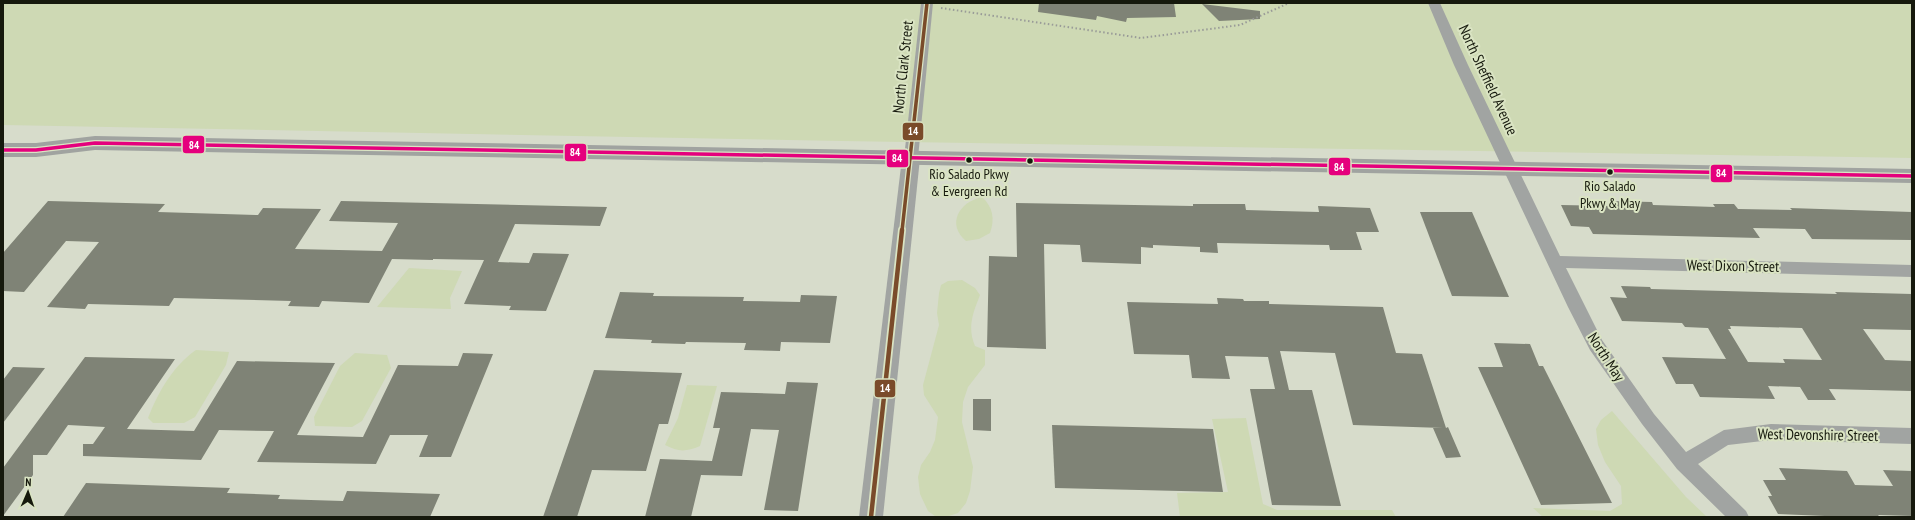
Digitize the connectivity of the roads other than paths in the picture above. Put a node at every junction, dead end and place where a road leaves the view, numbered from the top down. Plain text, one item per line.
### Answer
1 (1434, 3) edge
2 (926, 4) edge
3 (3, 135) edge
4 (95, 143) junction
5 (3, 150) edge
6 (911, 158) junction
7 (1512, 171) junction
8 (1912, 176) edge
9 (1555, 262) junction
10 (1912, 271) edge
11 (1912, 436) edge
12 (1684, 463) junction
13 (871, 517) edge
14 (1739, 517) edge

1 - 7 street, North Sheffield Avenue
2 - 6 street, North Clark Street
3 - 4 main road
4 - 5 main road
4 - 6 main road
6 - 7 main road
6 - 13 street
7 - 8 main road
7 - 9 street, North May
9 - 10 street, West Dixon Street
9 - 12 street, North May
11 - 12 street, West Devonshire Street
12 - 14 street, North May

